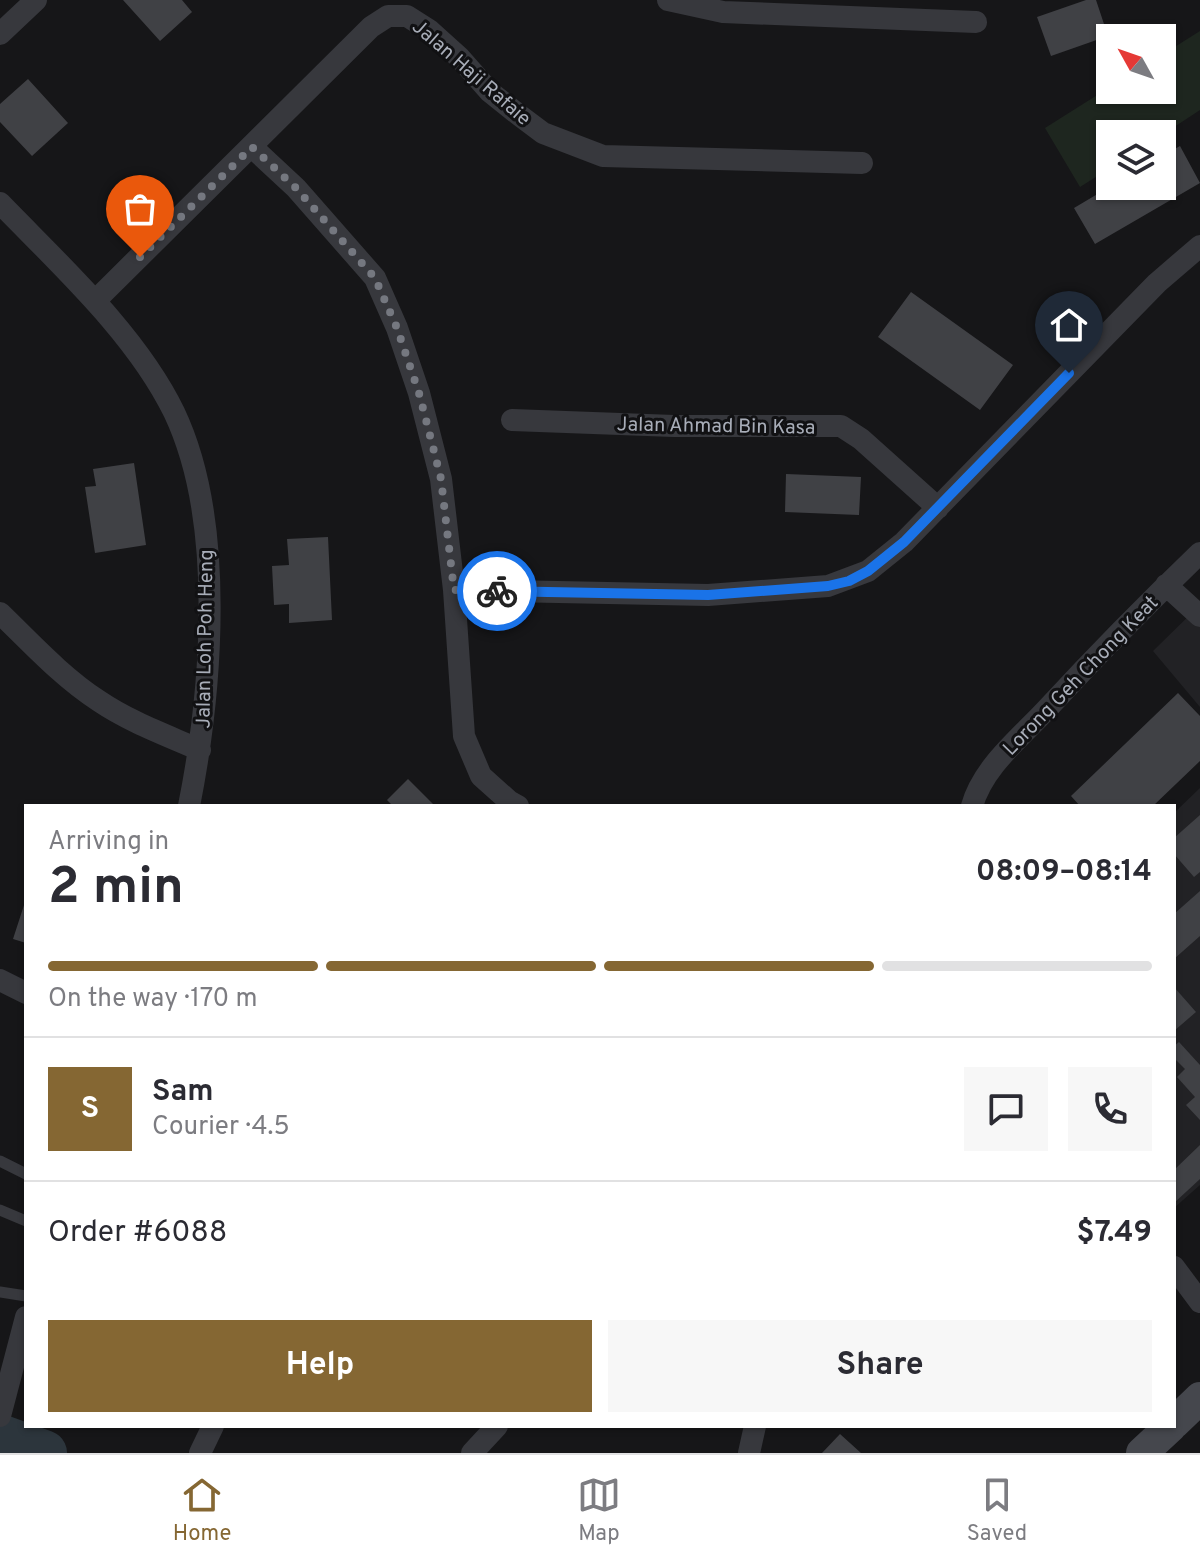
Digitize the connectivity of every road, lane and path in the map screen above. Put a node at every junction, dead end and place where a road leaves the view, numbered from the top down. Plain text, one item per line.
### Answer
1 (36, 0) edge
2 (668, 0) edge
3 (976, 22) dead end
4 (0, 34) edge
5 (252, 147) junction
6 (862, 163) dead end
7 (0, 203) edge
8 (1200, 246) edge
9 (95, 301) junction
10 (512, 420) dead end
11 (938, 508) junction
12 (1200, 553) edge
13 (1166, 585) junction
14 (454, 590) junction
15 (0, 613) edge
16 (1200, 616) edge
17 (200, 750) junction
18 (189, 804) edge
19 (514, 804) edge
20 (973, 804) edge
21 (0, 980) edge
22 (24, 992) edge
23 (0, 1161) edge
24 (24, 1173) edge
25 (0, 1210) edge
26 (24, 1220) edge
27 (1176, 1270) edge
28 (0, 1292) edge
29 (24, 1296) edge
30 (1200, 1302) edge
31 (24, 1324) edge
32 (1200, 1398) edge
33 (0, 1416) edge
34 (1176, 1420) edge
35 (212, 1428) edge
36 (495, 1428) edge
37 (755, 1428) edge
38 (1168, 1428) edge
39 (200, 1453) edge
40 (472, 1453) edge
41 (749, 1453) edge
42 (1142, 1453) edge

1 - 4 street
2 - 3 street
5 - 6 street, Jalan Haji Rafaie
5 - 9 street, Jalan Haji Rafaie
5 - 14 street
7 - 9 street, Jalan Loh Poh Heng
8 - 11 street
9 - 17 street, Jalan Loh Poh Heng
10 - 11 street, Jalan Ahmad Bin Kasa
11 - 14 street
12 - 13 street, Lorong Geh Chong Keat
13 - 16 street
13 - 20 street, Lorong Geh Chong Keat
14 - 19 street
15 - 17 street
17 - 18 street, Jalan Loh Poh Heng
21 - 22 street
23 - 24 lane
25 - 26 lane
27 - 30 street
28 - 29 lane
31 - 33 street
32 - 34 main road
35 - 39 street
36 - 40 street
37 - 41 street
38 - 42 main road

